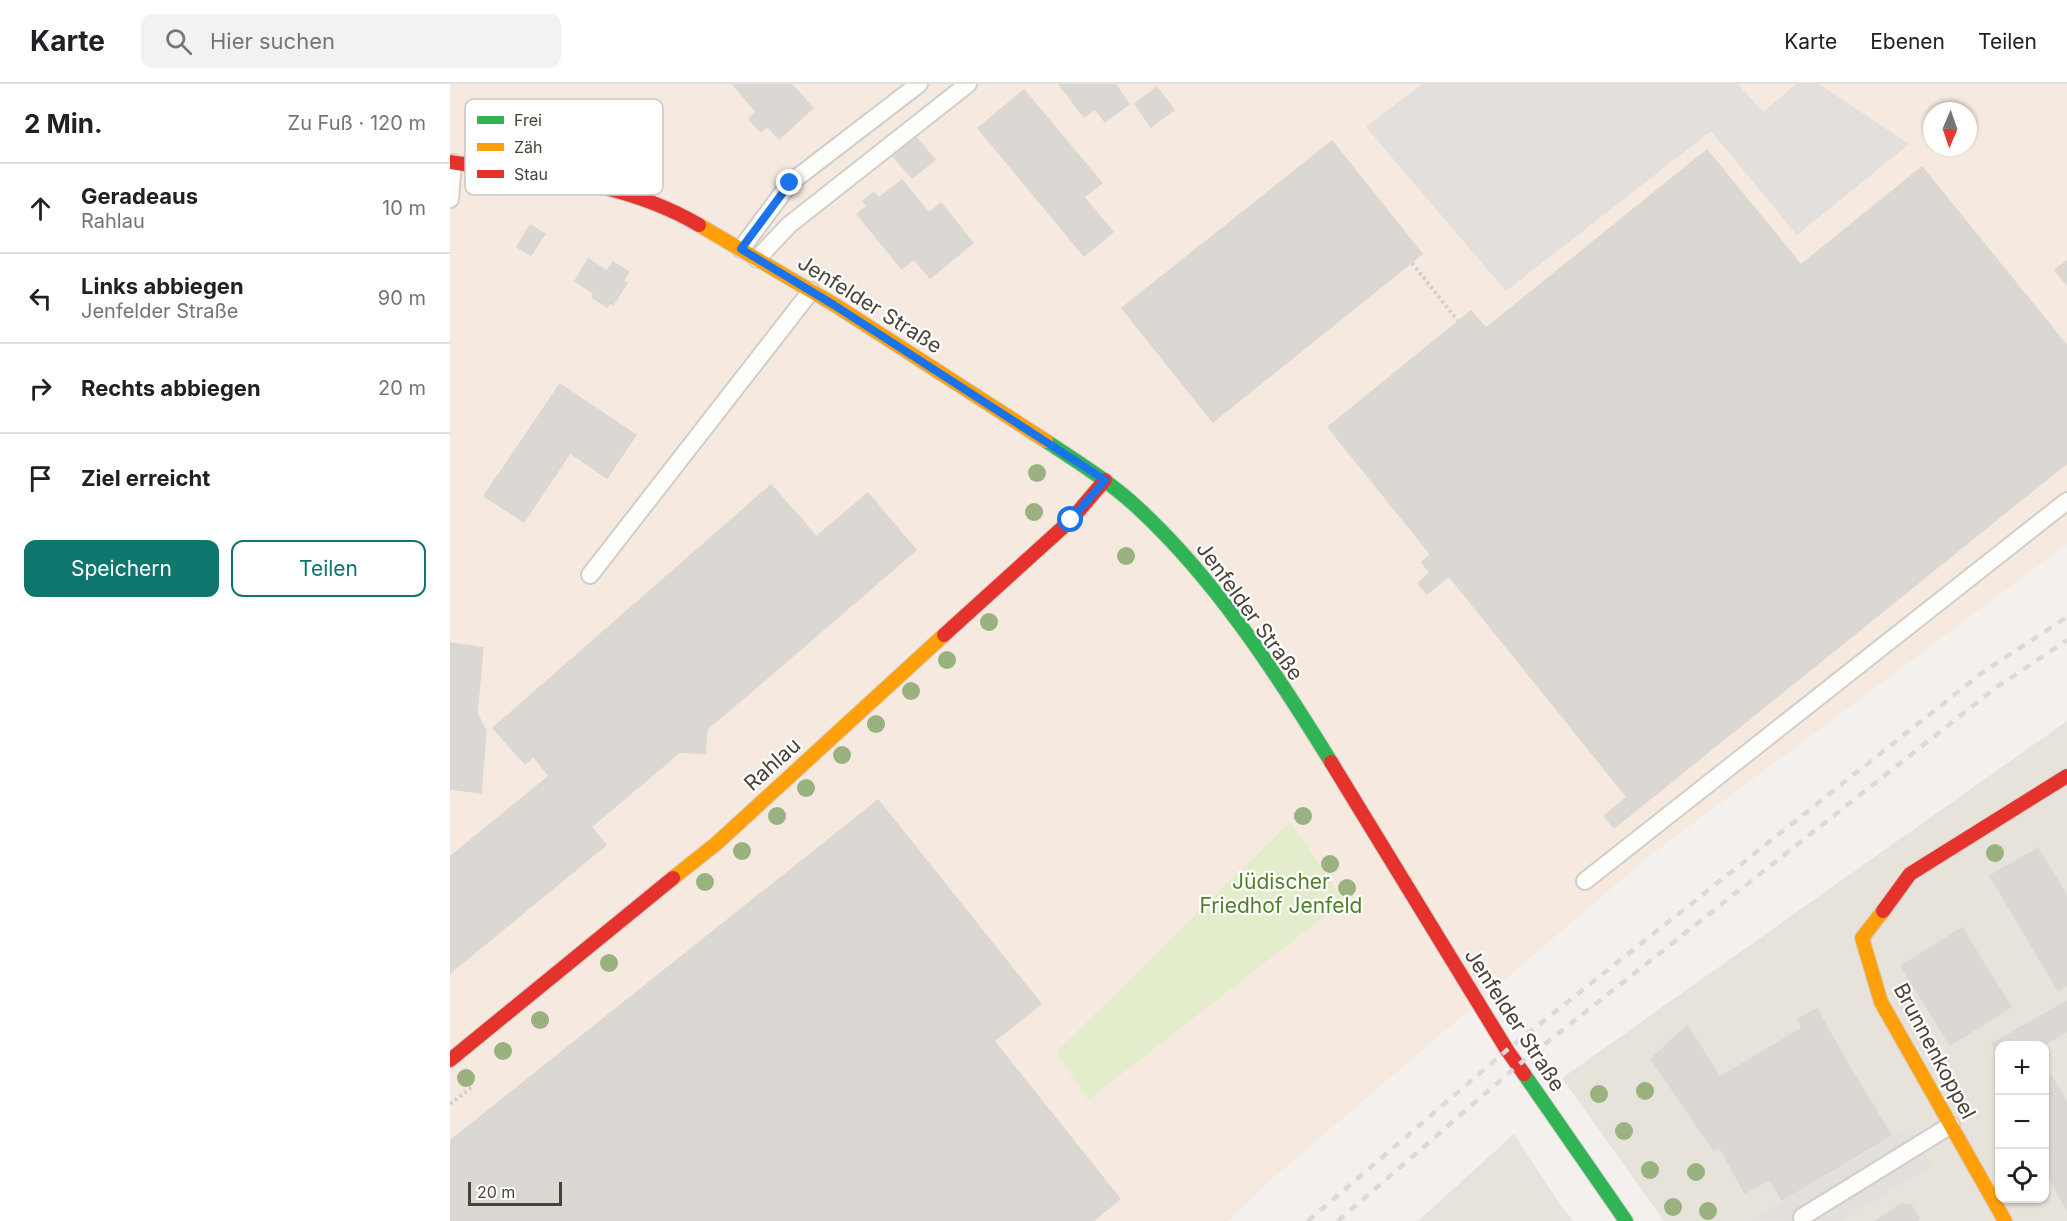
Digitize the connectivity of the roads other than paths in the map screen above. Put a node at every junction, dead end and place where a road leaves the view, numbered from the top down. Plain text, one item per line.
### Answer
1 (918, 84) edge
2 (968, 84) edge
3 (451, 163) edge
4 (628, 195) edge
5 (450, 199) edge
6 (741, 249) junction
7 (758, 259) junction
8 (811, 291) junction
9 (1105, 480) junction
10 (2067, 501) edge
11 (591, 575) dead end
12 (2067, 776) edge
13 (1585, 881) dead end
14 (450, 1060) edge
15 (1951, 1125) junction
16 (1802, 1217) dead end
17 (1626, 1221) edge
18 (2005, 1221) edge

1 - 6 lane
2 - 7 lane
3 - 5 lane
4 - 6 street, Jenfelder Straße
6 - 7 street, Jenfelder Straße
7 - 8 street, Jenfelder Straße
8 - 9 street, Jenfelder Straße
8 - 11 lane
9 - 14 street, Rahlau
9 - 17 street, Jenfelder Straße
10 - 13 lane
12 - 15 street, Brunnenkoppel
15 - 16 lane
15 - 18 street, Brunnenkoppel

